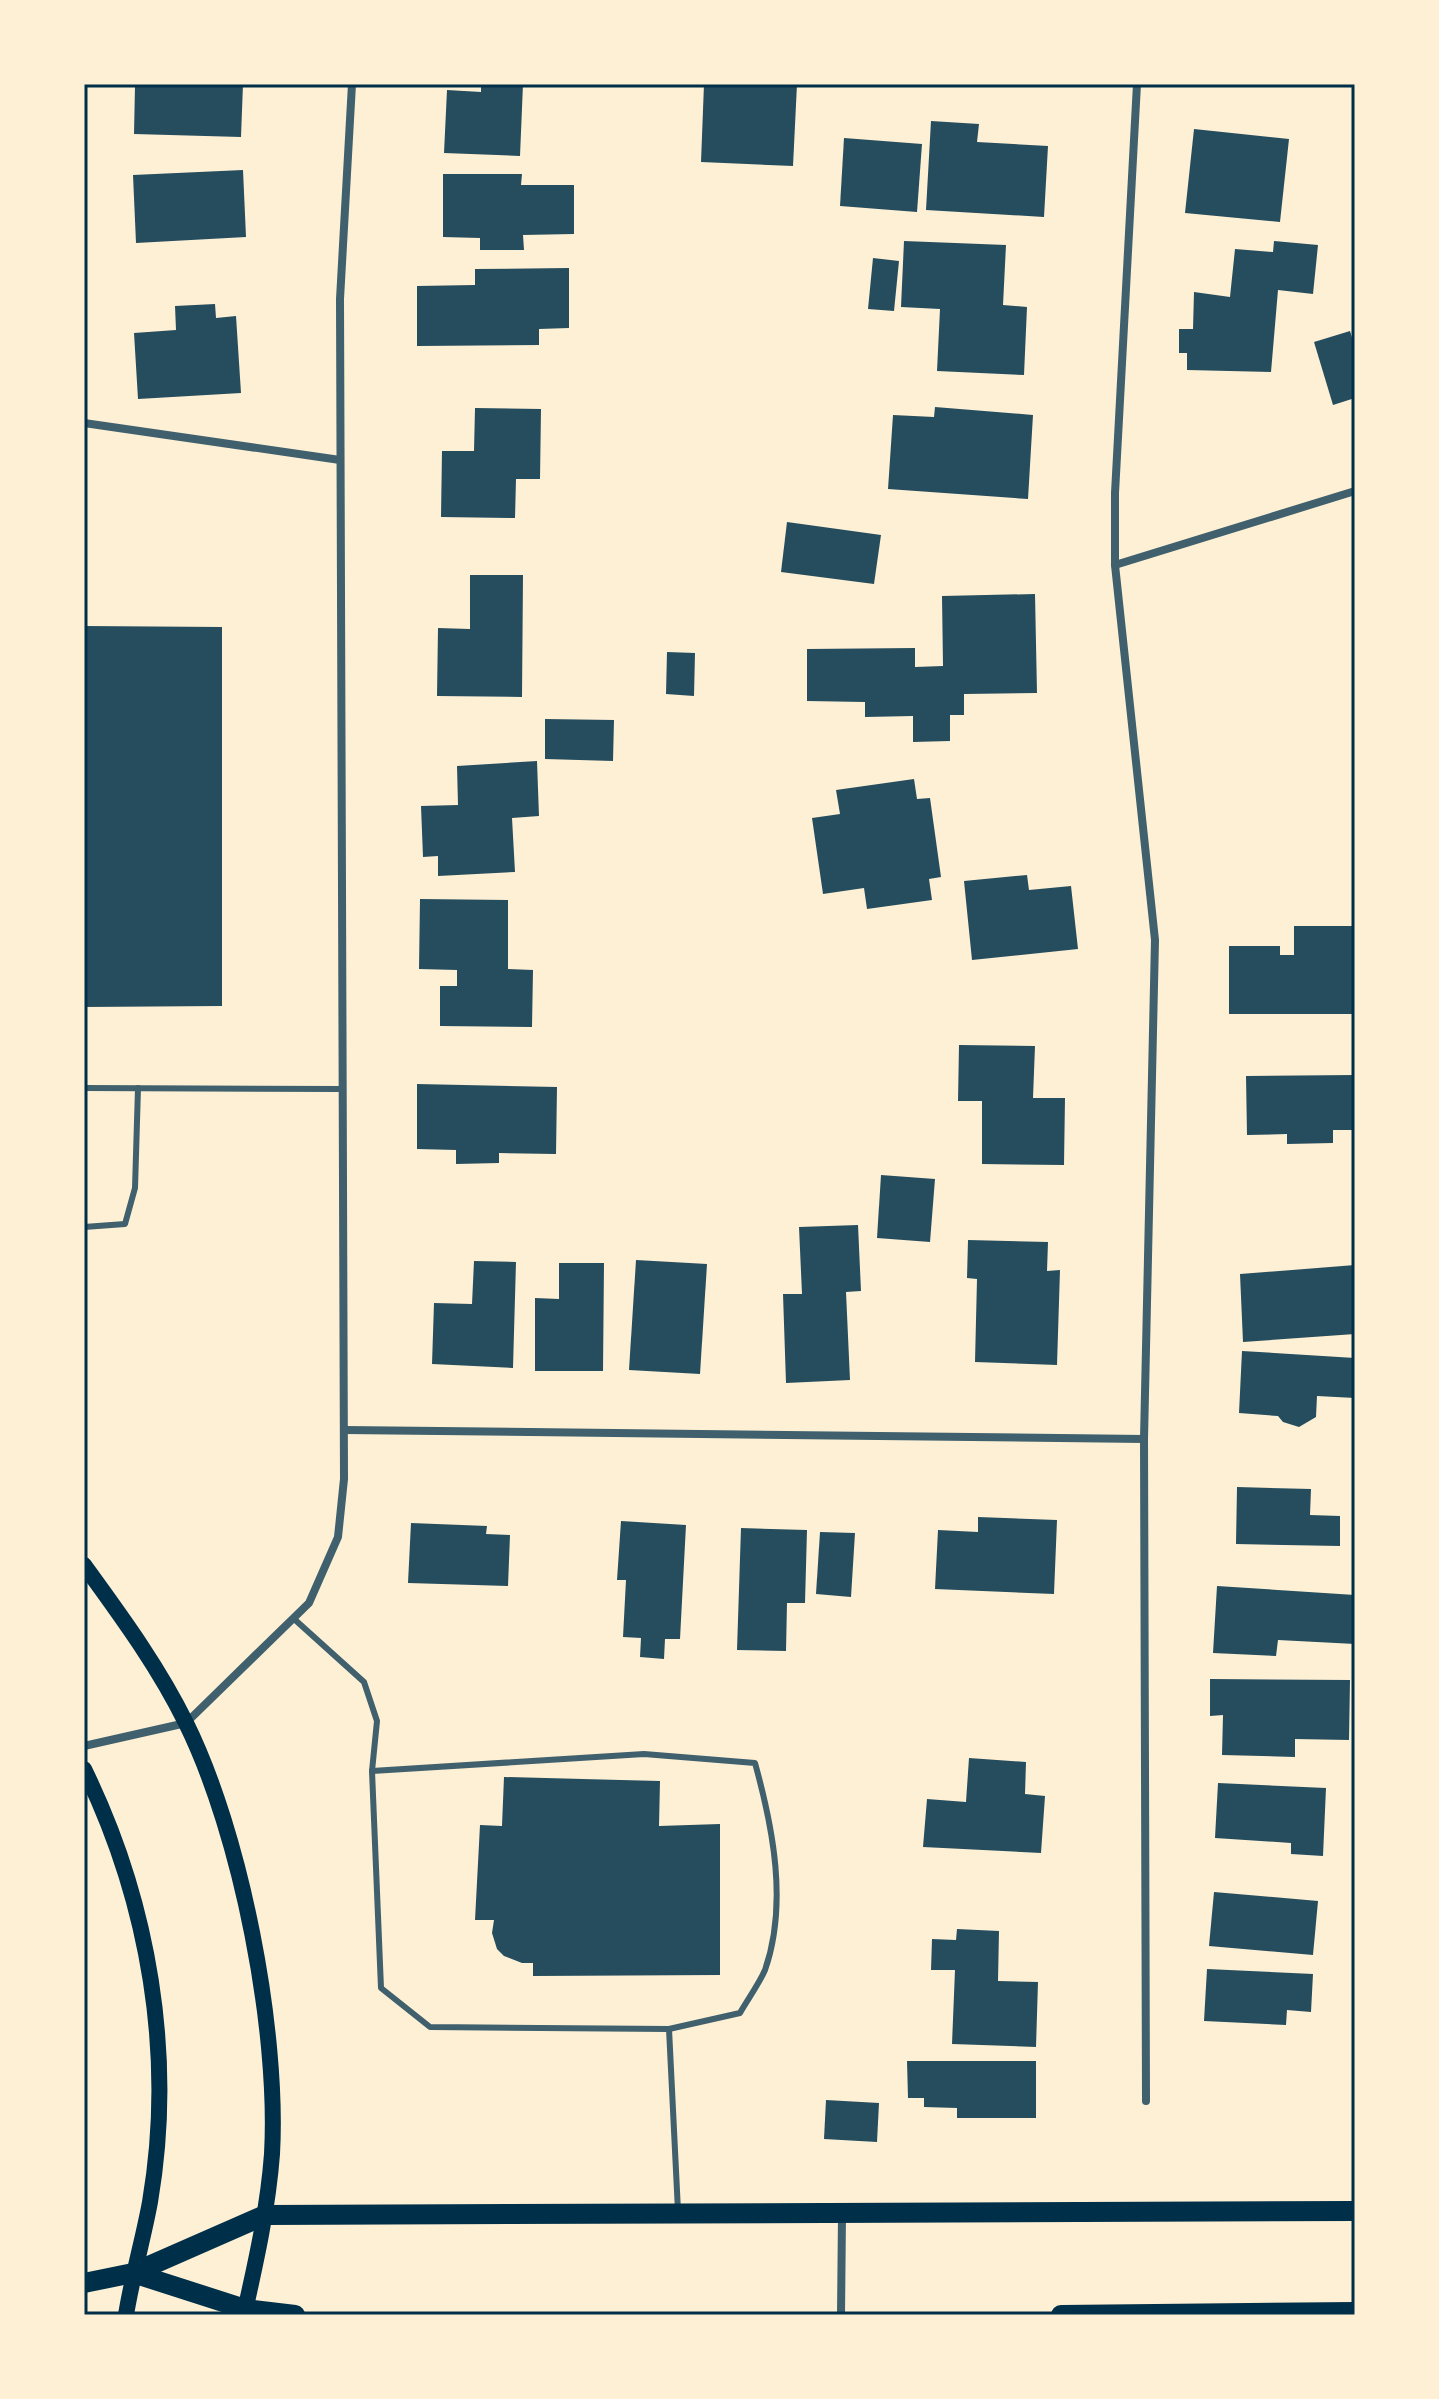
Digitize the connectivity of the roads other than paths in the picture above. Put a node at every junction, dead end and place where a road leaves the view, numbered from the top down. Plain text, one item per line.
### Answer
1 (352, 84) edge
2 (1137, 84) edge
3 (84, 423) edge
4 (340, 460) junction
5 (1355, 491) edge
6 (1115, 565) junction
7 (84, 1088) edge
8 (138, 1088) junction
9 (343, 1089) junction
10 (84, 1227) edge
11 (344, 1430) junction
12 (1144, 1439) junction
13 (84, 1565) edge
14 (293, 1618) junction
15 (186, 1723) junction
16 (84, 1746) edge
17 (84, 1769) edge
18 (372, 1771) junction
19 (669, 2029) junction
20 (1146, 2101) dead end
21 (1355, 2211) edge
22 (842, 2213) junction
23 (265, 2215) junction
24 (678, 2215) junction
25 (133, 2273) junction
26 (84, 2283) edge
27 (244, 2312) edge
28 (1355, 2312) edge
29 (126, 2315) edge
30 (295, 2315) edge
31 (841, 2315) edge
32 (1061, 2315) edge

1 - 4 street
2 - 6 street
3 - 4 street
4 - 9 street
5 - 6 street
6 - 12 street
7 - 8 lane
8 - 9 lane
8 - 10 lane
9 - 11 street
11 - 12 street
11 - 14 street
12 - 20 street
13 - 15 main road
14 - 15 street
14 - 18 lane
15 - 16 street
15 - 23 main road
17 - 25 main road
18 - 19 lane
18 - 19 lane
19 - 24 lane
21 - 22 main road
22 - 24 main road
22 - 31 street
23 - 24 main road
23 - 25 main road
23 - 27 main road
25 - 26 main road
25 - 27 main road
25 - 29 main road
27 - 30 main road
28 - 32 main road

